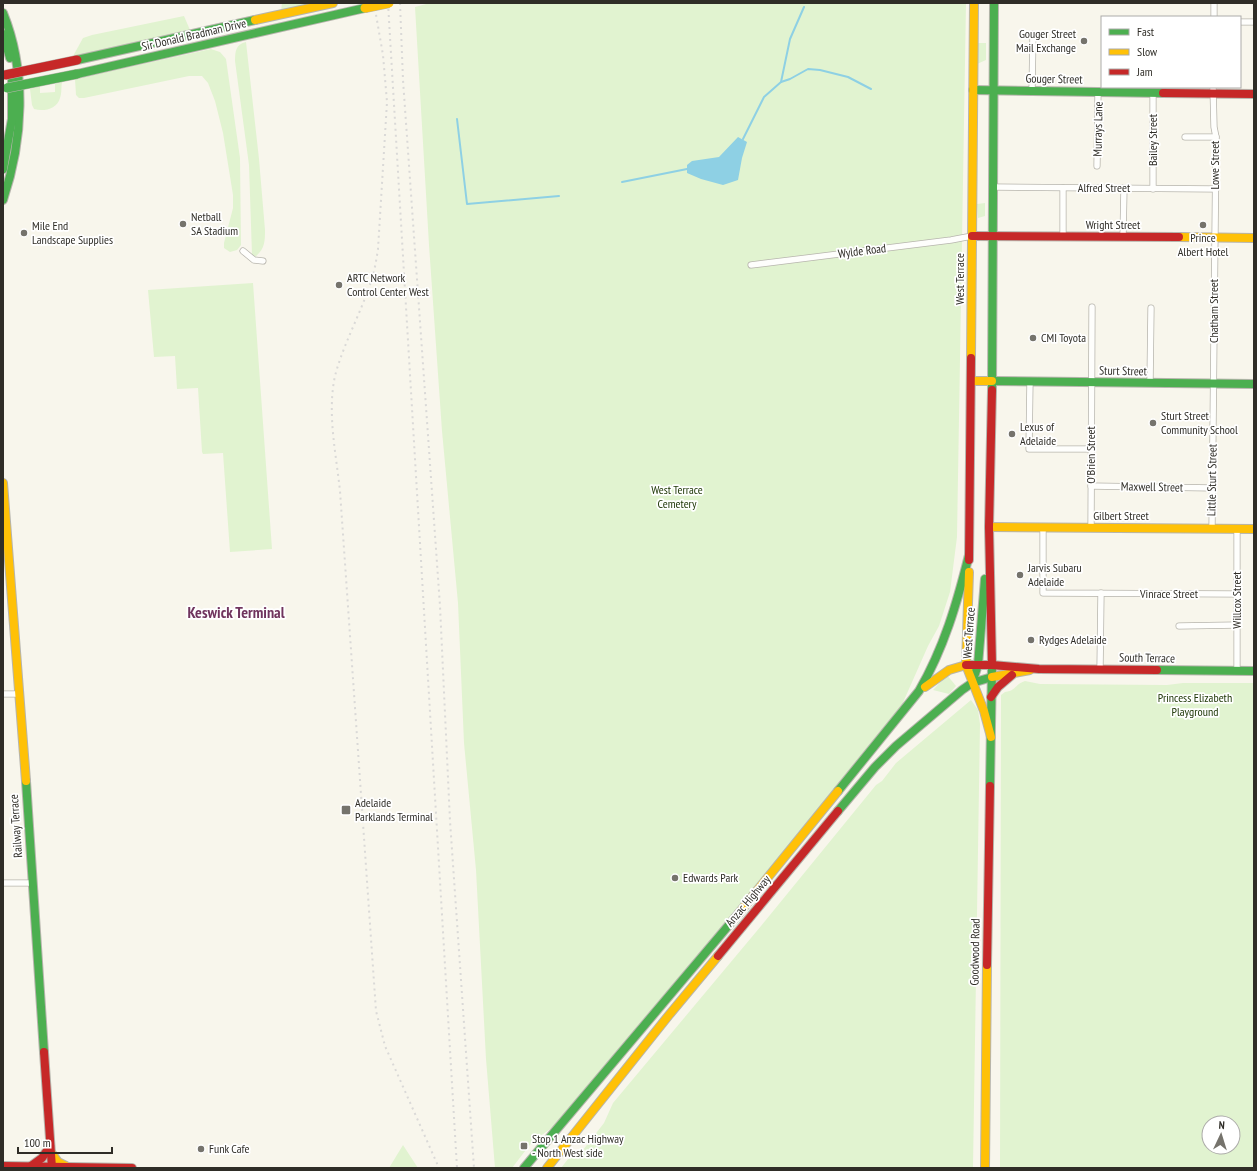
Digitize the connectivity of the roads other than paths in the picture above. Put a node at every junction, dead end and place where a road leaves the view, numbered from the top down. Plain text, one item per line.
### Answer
1 (333, 3) edge
2 (389, 3) edge
3 (974, 3) edge
4 (994, 3) edge
5 (1214, 3) edge
6 (3, 13) edge
7 (1214, 16) edge
8 (1241, 22) edge
9 (1254, 22) edge
10 (3, 34) edge
11 (1033, 34) dead end
12 (4, 75) edge
13 (5, 88) edge
14 (973, 90) junction
15 (993, 90) junction
16 (1213, 90) edge
17 (1032, 91) junction
18 (1098, 92) junction
19 (1153, 92) junction
20 (1254, 94) edge
21 (1185, 137) dead end
22 (1216, 137) junction
23 (1097, 166) dead end
24 (3, 169) edge
25 (992, 187) junction
26 (1063, 188) junction
27 (1124, 188) junction
28 (1153, 189) junction
29 (1216, 189) junction
30 (3, 200) edge
31 (972, 236) junction
32 (993, 236) junction
33 (1063, 237) junction
34 (1123, 237) junction
35 (1214, 238) junction
36 (1254, 238) edge
37 (243, 251) dead end
38 (263, 261) dead end
39 (751, 265) dead end
40 (1092, 307) dead end
41 (1151, 308) dead end
42 (971, 381) junction
43 (992, 381) junction
44 (1030, 382) junction
45 (1091, 382) junction
46 (1150, 383) junction
47 (1213, 384) junction
48 (1254, 384) edge
49 (1091, 449) junction
50 (3, 483) edge
51 (1091, 486) junction
52 (1213, 488) junction
53 (989, 527) junction
54 (1043, 527) junction
55 (1091, 528) junction
56 (1212, 528) junction
57 (1237, 529) junction
58 (1254, 529) edge
59 (969, 555) junction
60 (7, 574) edge
61 (1101, 594) junction
62 (1237, 594) junction
63 (1237, 625) junction
64 (1179, 626) dead end
65 (966, 665) junction
66 (978, 665) junction
67 (992, 665) junction
68 (1039, 669) junction
69 (1100, 669) junction
70 (1237, 671) junction
71 (1254, 671) edge
72 (1012, 674) junction
73 (992, 677) junction
74 (972, 683) junction
75 (919, 691) junction
76 (3, 694) edge
77 (18, 694) junction
78 (991, 698) junction
79 (991, 737) junction
80 (3, 883) edge
81 (32, 883) junction
82 (638, 1033) junction
83 (648, 1041) junction
84 (50, 1148) junction
85 (3, 1166) edge
86 (31, 1166) junction
87 (52, 1167) edge
88 (67, 1167) junction
89 (132, 1168) edge
90 (524, 1168) edge
91 (547, 1168) edge
92 (985, 1168) edge

1 - 12 main road, Sir Donald Bradman Drive, bridge
2 - 13 main road, Sir Donald Bradman Drive, bridge
3 - 14 main road, West Terrace
4 - 15 main road, West Terrace
5 - 7 street
6 - 30 main road
8 - 9 street
10 - 24 main road
11 - 17 street
14 - 15 main road, Gouger Street
14 - 31 main road, West Terrace
15 - 17 main road, Gouger Street
15 - 25 main road, West Terrace
16 - 19 main road, Gouger Street
16 - 20 main road, Gouger Street
16 - 22 street, Lowe Street
17 - 18 main road, Gouger Street
18 - 19 main road, Gouger Street
18 - 23 street, Murrays Lane
19 - 28 street, Bailey Street
21 - 22 street
22 - 29 street, Lowe Street
25 - 26 street, Alfred Street
25 - 32 main road, West Terrace
26 - 27 street, Alfred Street
26 - 33 street
27 - 28 street, Alfred Street
27 - 34 street
28 - 29 street, Alfred Street
29 - 35 street, Lowe Street
31 - 32 main road, Wright Street
31 - 39 street, Wylde Road
31 - 42 main road, West Terrace
32 - 33 main road, Wright Street
32 - 43 main road, West Terrace
33 - 34 main road, Wright Street
34 - 35 main road, Wright Street
35 - 36 main road, Wright Street
35 - 47 street, Chatham Street
37 - 38 street
40 - 45 street, O'Brien Street
41 - 46 street
42 - 43 main road, Sturt Street
42 - 59 main road, West Terrace
43 - 44 main road, Sturt Street
43 - 53 main road, West Terrace
44 - 45 main road, Sturt Street
44 - 49 street
45 - 46 main road, Sturt Street
45 - 49 street, O'Brien Street
46 - 47 main road, Sturt Street
47 - 48 main road, Sturt Street
47 - 52 street, Little Sturt Street
49 - 51 street, O'Brien Street
50 - 60 main road, Railway Terrace
51 - 52 street, Maxwell Street
51 - 55 street, O'Brien Street
52 - 56 street, Little Sturt Street
53 - 54 main road, Gilbert Street
53 - 66 main road, West Terrace
53 - 67 main road, West Terrace
54 - 55 main road, Gilbert Street
54 - 61 street, Vinrace Street
55 - 56 main road, Gilbert Street
56 - 57 main road, Gilbert Street
57 - 58 main road, Gilbert Street
57 - 62 street, Willcox Street
59 - 65 main road, West Terrace
59 - 75 main road, West Terrace
60 - 77 main road, Railway Terrace
61 - 62 street, Vinrace Street
61 - 69 street
62 - 63 street, Willcox Street
63 - 64 street
63 - 70 street, Willcox Street
65 - 66 main road, South Terrace
65 - 74 main road, West Terrace
65 - 75 main road, South Terrace
66 - 67 main road, South Terrace
66 - 74 main road, West Terrace
67 - 68 main road, South Terrace
67 - 73 main road, Goodwood Road
68 - 69 main road, South Terrace
68 - 72 main road, South Terrace
69 - 70 main road, South Terrace
70 - 71 main road, South Terrace
72 - 73 main road, South Terrace
72 - 78 main road
73 - 74 main road, Anzac Highway
73 - 78 main road, Goodwood Road
74 - 79 main road, Goodwood Road
74 - 83 main road, Anzac Highway
75 - 82 main road, Anzac Highway
76 - 77 street
77 - 81 main road, Railway Terrace
78 - 79 main road, Goodwood Road
79 - 92 main road, Goodwood Road
80 - 81 street
81 - 84 main road, Railway Terrace
82 - 83 main road
82 - 90 main road, Anzac Highway
83 - 91 main road, Anzac Highway
84 - 86 main road
84 - 87 main road, Railway Terrace
84 - 88 main road
85 - 86 main road
86 - 87 main road
87 - 88 main road
88 - 89 main road

